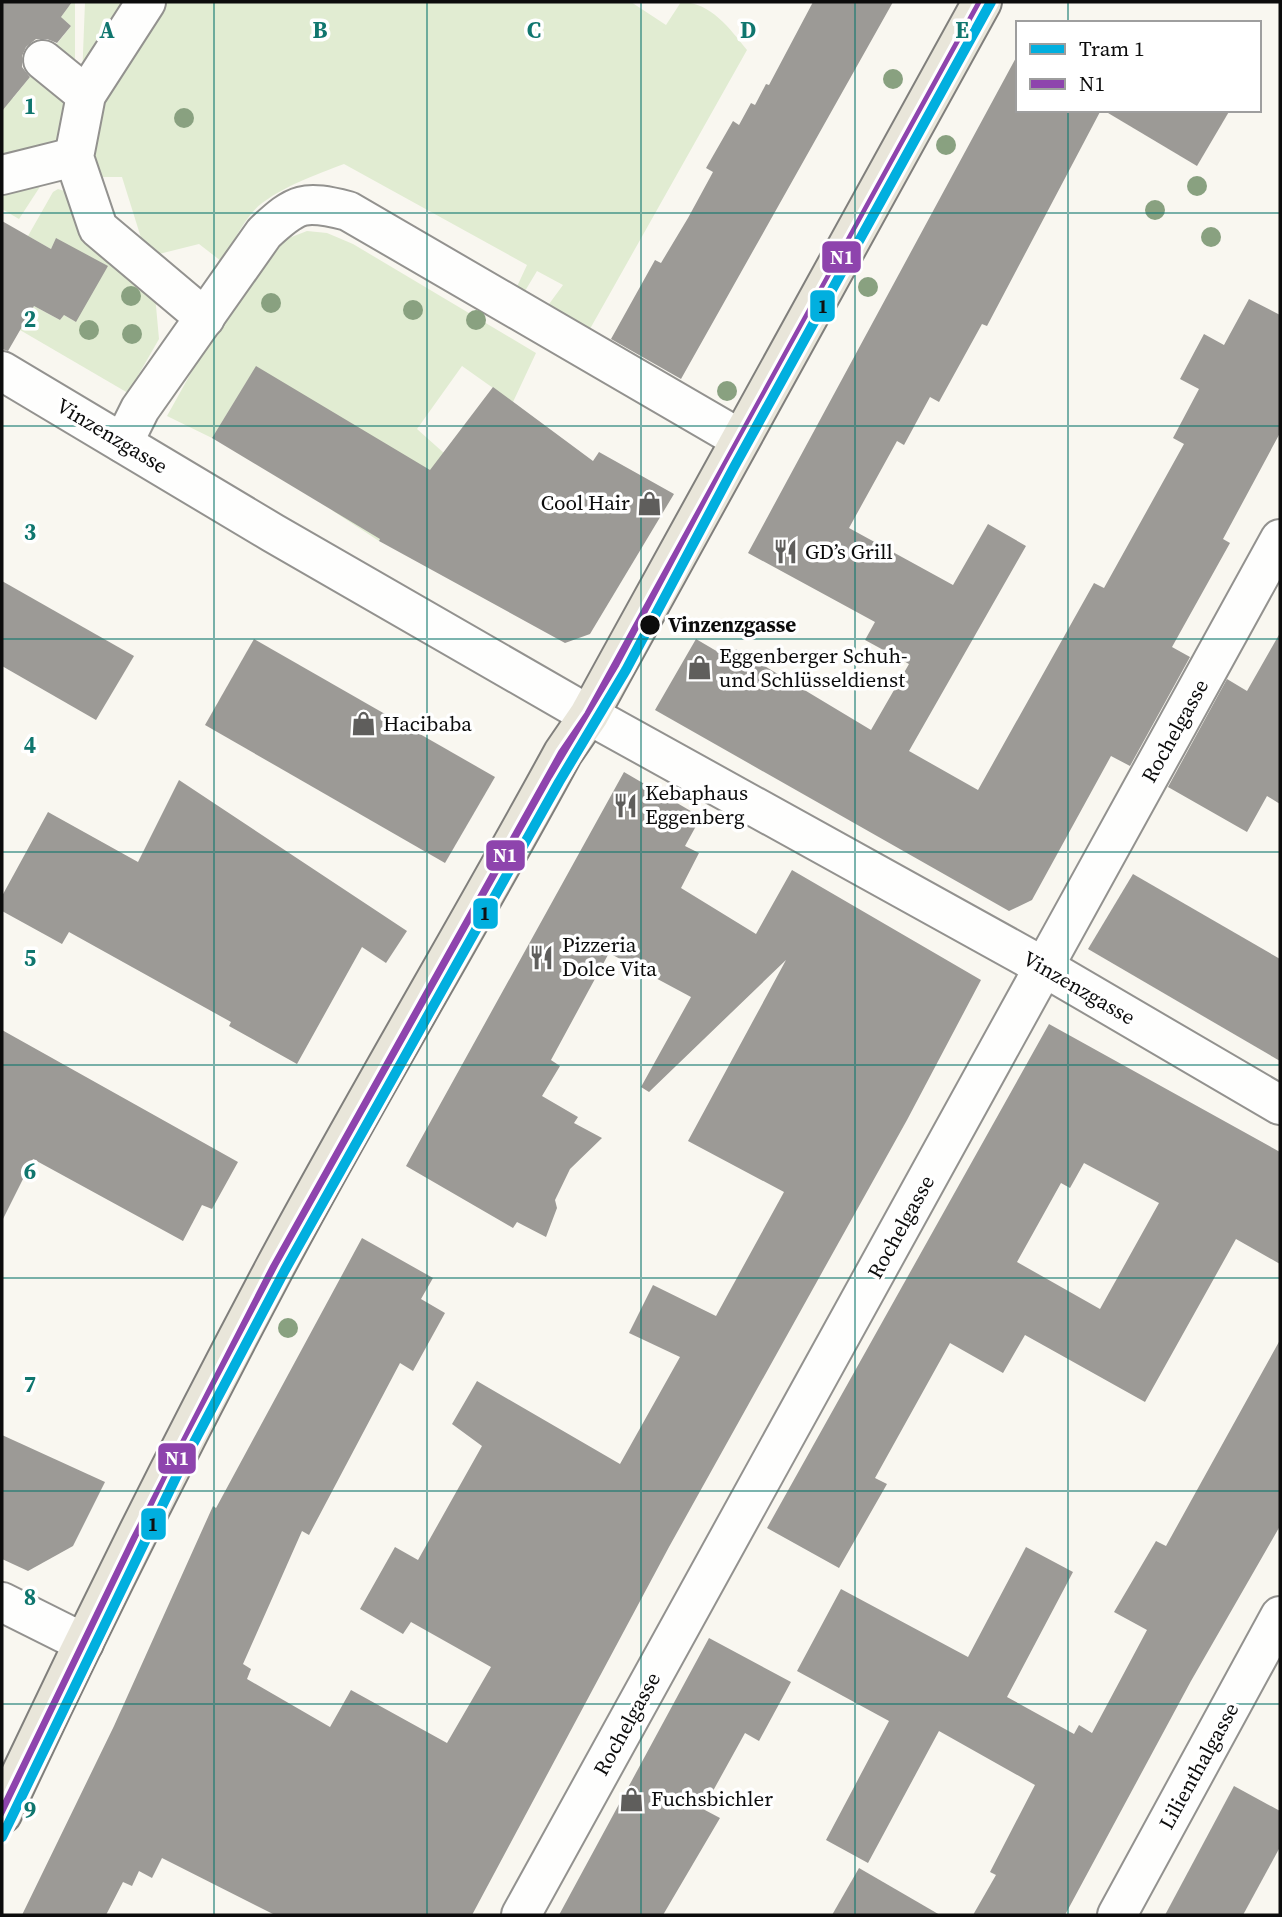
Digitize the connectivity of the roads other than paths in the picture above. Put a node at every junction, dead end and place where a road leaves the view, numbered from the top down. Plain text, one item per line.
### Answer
1 (146, 2) edge
2 (982, 2) edge
3 (43, 60) dead end
4 (86, 95) junction
5 (75, 157) junction
6 (2, 175) edge
7 (205, 318) junction
8 (2, 370) edge
9 (740, 439) junction
10 (123, 443) junction
11 (1280, 539) edge
12 (589, 715) junction
13 (1044, 967) junction
14 (1280, 1105) edge
15 (2, 1602) edge
16 (1280, 1616) edge
17 (84, 1643) junction
18 (2, 1814) edge
19 (522, 1915) edge
20 (1117, 1915) edge

1 - 4 street
2 - 9 main road
3 - 4 street
4 - 5 street
5 - 6 street
5 - 7 street
7 - 9 street
7 - 10 street
8 - 10 street, Vinzenzgasse
9 - 12 main road
10 - 12 street, Vinzenzgasse
11 - 13 street, Rochelgasse
12 - 13 street, Vinzenzgasse
12 - 17 main road
13 - 14 street, Vinzenzgasse
13 - 19 street, Rochelgasse
15 - 17 street
16 - 20 street, Lilienthalgasse
17 - 18 main road

